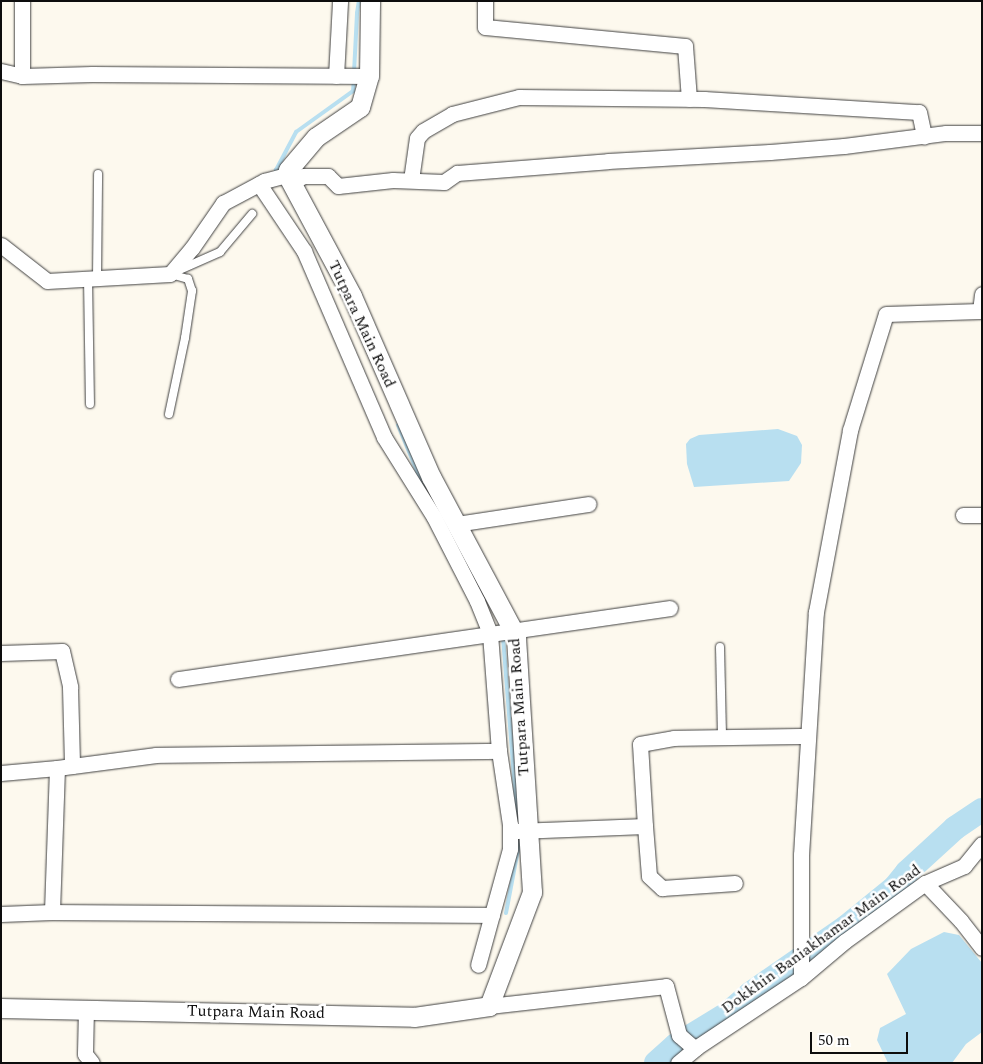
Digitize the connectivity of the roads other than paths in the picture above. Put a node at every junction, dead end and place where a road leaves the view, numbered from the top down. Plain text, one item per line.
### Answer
1 (22, 1) edge
2 (340, 1) edge
3 (370, 1) edge
4 (485, 1) edge
5 (1, 71) edge
6 (22, 76) junction
7 (339, 76) junction
8 (365, 76) junction
9 (689, 98) junction
10 (982, 133) edge
11 (924, 136) junction
12 (98, 174) dead end
13 (289, 179) junction
14 (411, 180) junction
15 (261, 182) junction
16 (252, 214) dead end
17 (1, 245) edge
18 (170, 274) junction
19 (92, 278) junction
20 (982, 294) edge
21 (90, 404) dead end
22 (169, 414) dead end
23 (588, 504) dead end
24 (964, 515) dead end
25 (982, 515) edge
26 (456, 524) junction
27 (670, 608) dead end
28 (502, 632) junction
29 (720, 647) dead end
30 (1, 653) edge
31 (178, 679) dead end
32 (808, 736) junction
33 (722, 737) junction
34 (499, 751) junction
35 (65, 767) junction
36 (1, 773) edge
37 (645, 826) junction
38 (519, 830) junction
39 (982, 844) edge
40 (735, 883) dead end
41 (925, 883) junction
42 (52, 912) junction
43 (1, 914) edge
44 (492, 915) junction
45 (982, 948) edge
46 (478, 965) dead end
47 (801, 978) junction
48 (489, 1006) junction
49 (1, 1008) edge
50 (86, 1009) junction
51 (694, 1049) junction
52 (92, 1063) edge
53 (678, 1063) edge

1 - 6 street
2 - 7 street
3 - 8 street
4 - 9 street
5 - 6 street
6 - 7 street
7 - 8 street
8 - 13 street
9 - 11 street
9 - 14 street
10 - 11 street
11 - 14 street
12 - 19 lane
13 - 14 street
13 - 15 street
13 - 26 street, Tutpara Main Road
15 - 18 street
15 - 28 street
16 - 18 lane
17 - 19 street
18 - 19 street
18 - 22 lane
19 - 21 lane
20 - 32 street
23 - 26 street
24 - 25 street
26 - 28 street, Tutpara Main Road
27 - 28 street
28 - 31 street
28 - 34 street
28 - 38 street, Tutpara Main Road
29 - 33 lane
30 - 35 street
32 - 33 street
32 - 47 street
33 - 37 street
34 - 35 street
34 - 38 street
35 - 36 street
35 - 42 street
37 - 38 street
37 - 40 street
38 - 44 street
38 - 48 street, Tutpara Main Road
39 - 41 street, Dokkhin Baniakhamar Main Road
41 - 45 street
41 - 47 street, Dokkhin Baniakhamar Main Road
42 - 43 street
42 - 44 street
44 - 46 street
47 - 51 street, Dokkhin Baniakhamar Main Road
48 - 50 street, Tutpara Main Road
48 - 51 street
49 - 50 street, Tutpara Main Road
50 - 52 street
51 - 53 street, Dokkhin Baniakhamar Main Road

